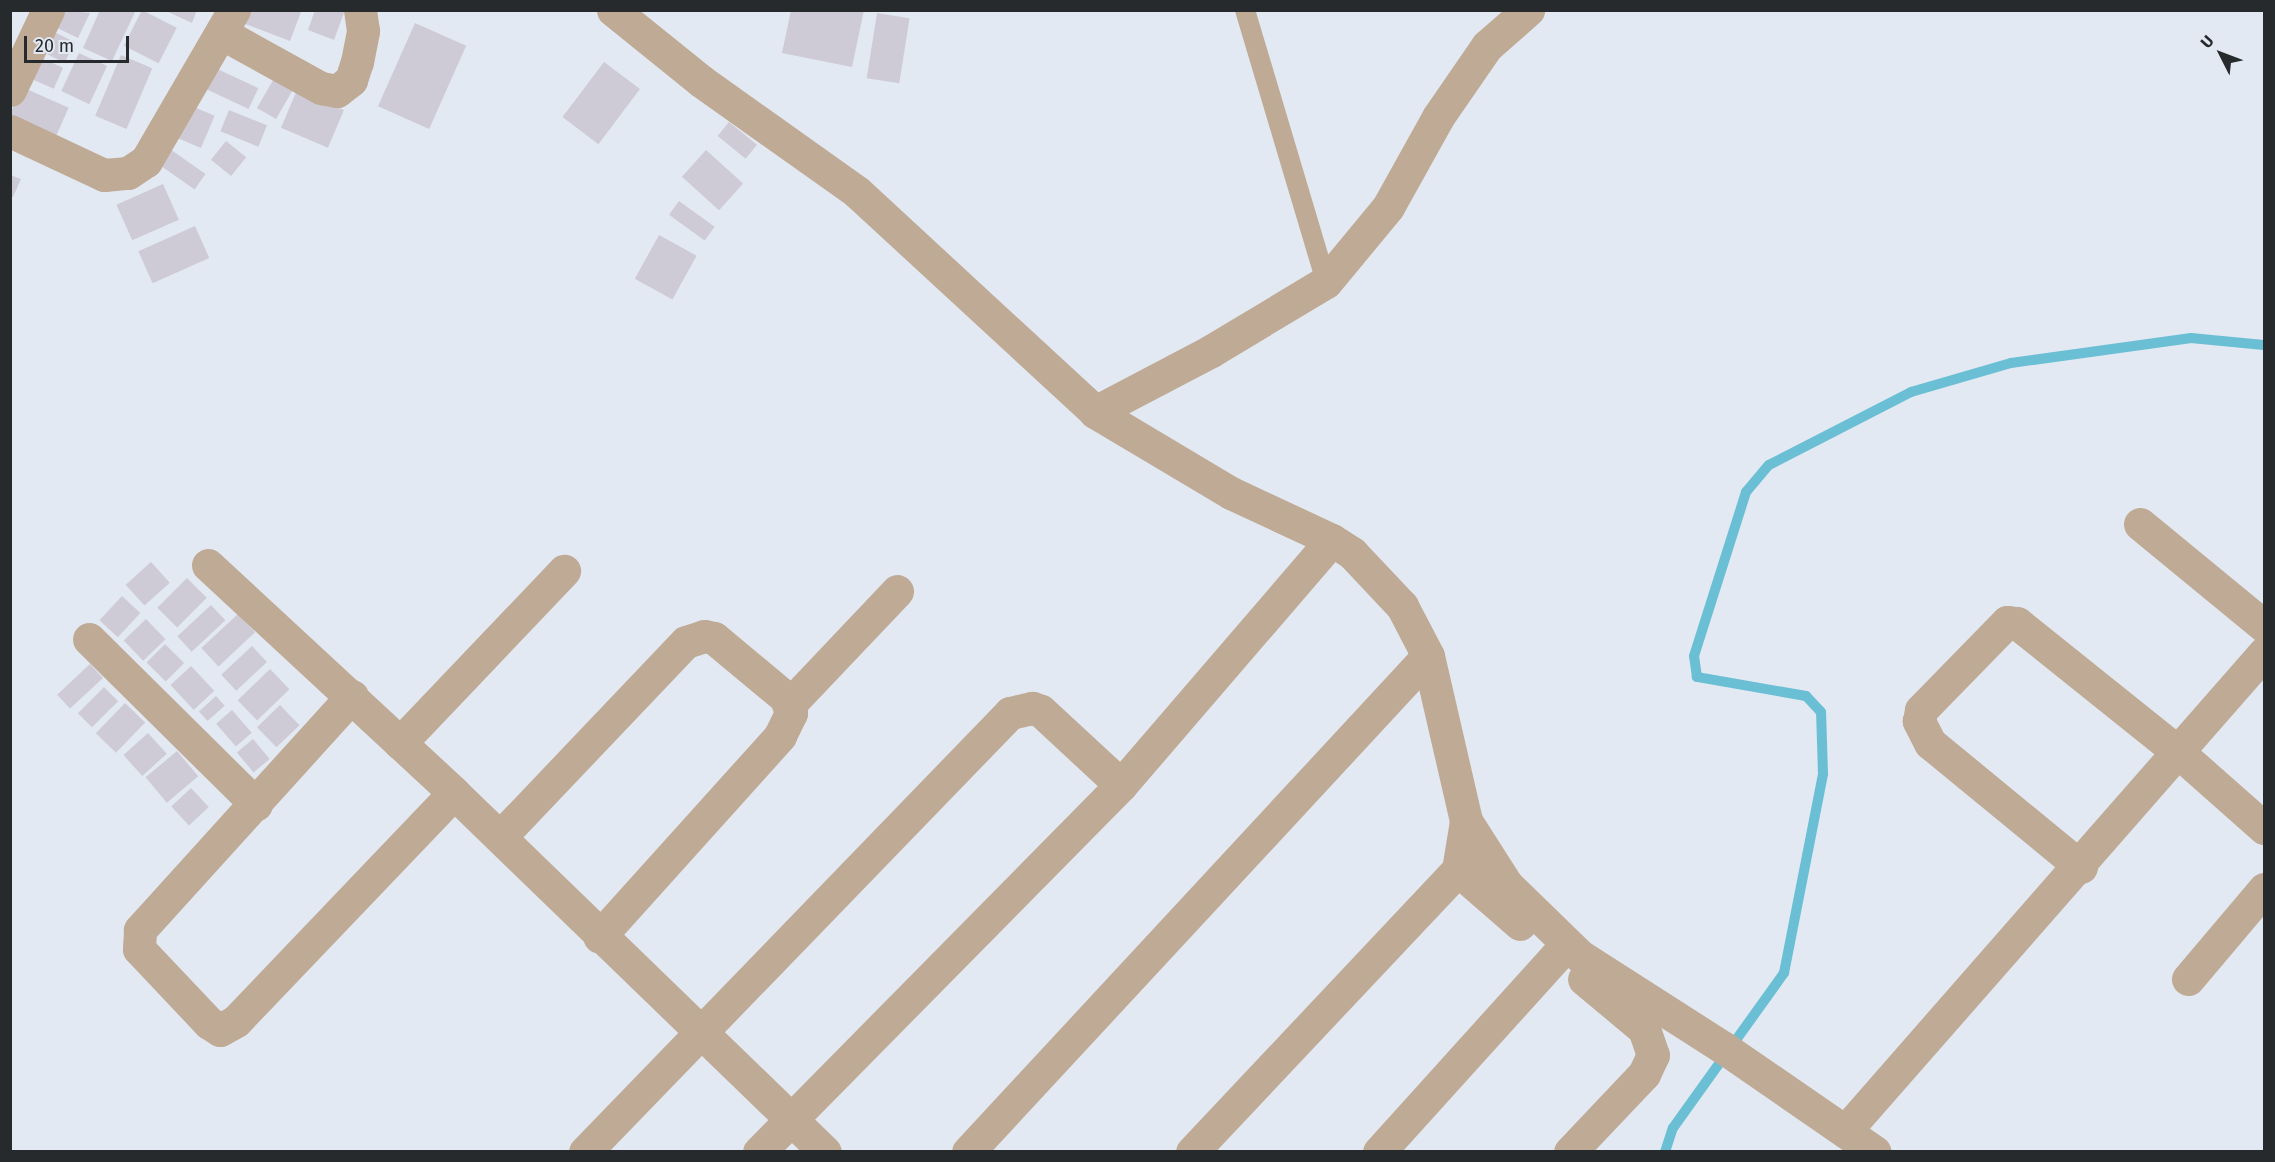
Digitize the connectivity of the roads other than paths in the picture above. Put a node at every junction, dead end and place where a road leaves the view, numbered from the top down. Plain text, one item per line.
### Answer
1 (48, 10) edge
2 (360, 10) edge
3 (613, 10) edge
4 (1245, 10) edge
5 (1528, 10) edge
6 (228, 22) edge
7 (10, 90) edge
8 (10, 131) edge
9 (1326, 282) junction
10 (1095, 412) junction
11 (2140, 524) dead end
12 (1332, 540) junction
13 (208, 565) dead end
14 (564, 571) dead end
15 (897, 591) dead end
16 (2265, 626) edge
17 (89, 639) dead end
18 (2265, 653) edge
19 (1428, 656) junction
20 (352, 696) junction
21 (789, 705) junction
22 (400, 743) junction
23 (2178, 752) junction
24 (1121, 785) junction
25 (454, 793) junction
26 (256, 804) junction
27 (1466, 821) junction
28 (2265, 828) edge
29 (500, 837) junction
30 (2081, 867) junction
31 (1458, 870) junction
32 (2265, 889) edge
33 (599, 937) junction
34 (1556, 956) junction
35 (2188, 979) dead end
36 (700, 1029) junction
37 (791, 1119) junction
38 (1846, 1129) junction
39 (585, 1152) edge
40 (759, 1152) edge
41 (825, 1152) edge
42 (968, 1152) edge
43 (1192, 1152) edge
44 (1379, 1152) edge
45 (1570, 1152) edge
46 (1875, 1152) edge

1 - 7 street
2 - 6 street
3 - 10 street
4 - 9 lane
5 - 9 street
6 - 8 street
9 - 10 street
10 - 12 street
11 - 16 street
12 - 19 street
12 - 24 street
13 - 20 street
14 - 22 street
15 - 21 street
17 - 26 street
18 - 23 street
19 - 27 street
19 - 42 street
20 - 22 street
20 - 26 street
21 - 29 street
21 - 33 street
22 - 25 street
23 - 28 street
23 - 30 street
23 - 30 street
24 - 36 street
24 - 37 street
25 - 26 street
25 - 29 street
27 - 31 street
27 - 38 street
29 - 33 street
30 - 38 street
31 - 34 street
31 - 43 street
32 - 35 street
33 - 36 street
34 - 44 street
34 - 45 street
36 - 37 street
36 - 39 street
37 - 40 street
37 - 41 street
38 - 46 street

